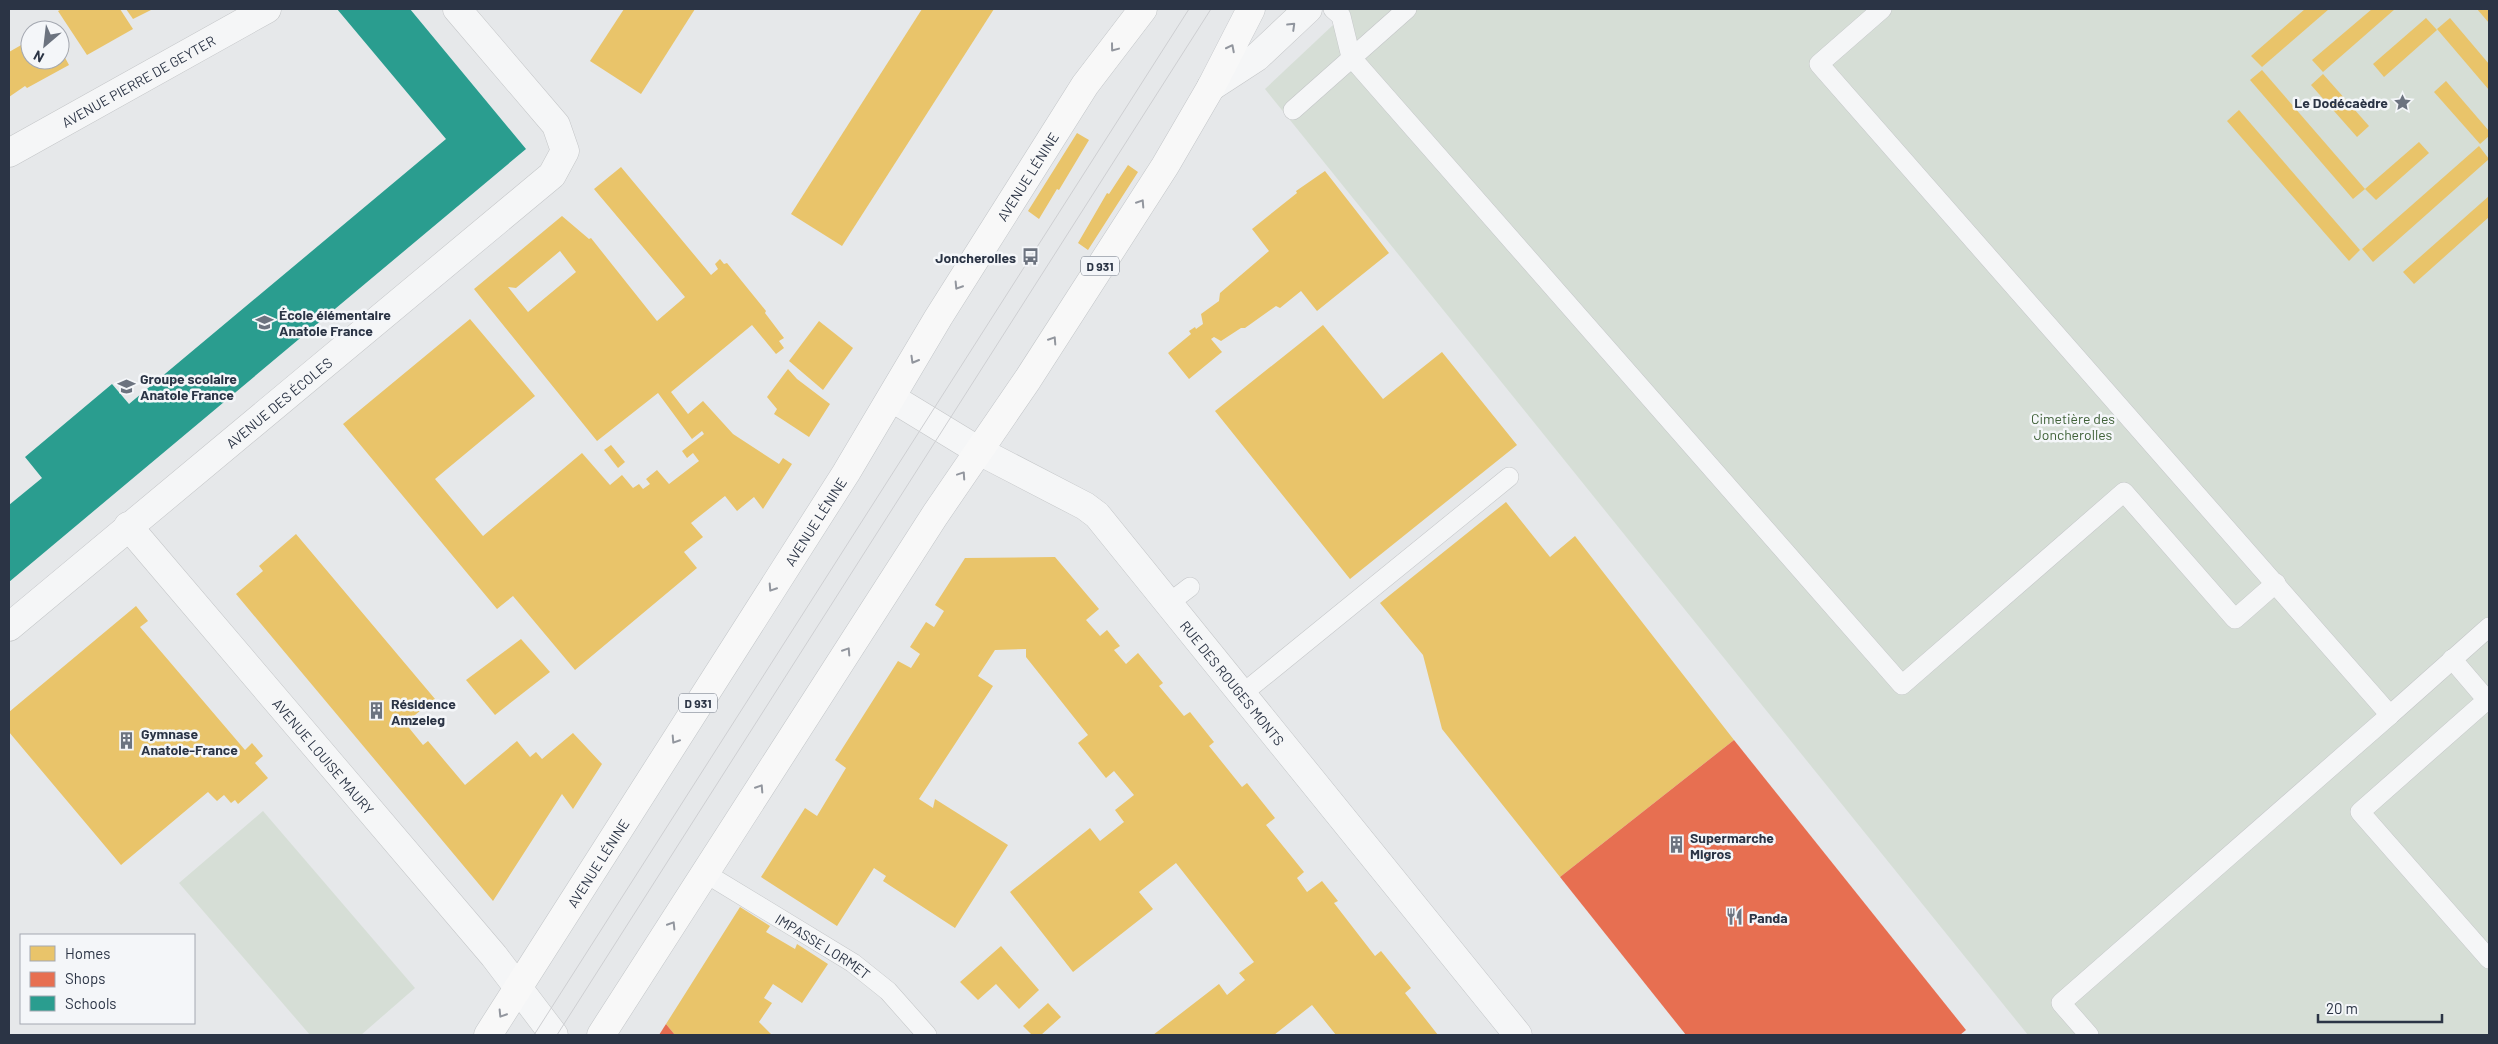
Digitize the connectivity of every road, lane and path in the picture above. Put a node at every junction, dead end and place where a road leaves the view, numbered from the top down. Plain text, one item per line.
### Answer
1 (267, 9) edge
2 (457, 9) edge
3 (1143, 9) edge
4 (1251, 9) edge
5 (1308, 9) edge
6 (1334, 9) edge
7 (1407, 9) edge
8 (1882, 9) edge
9 (1351, 57) junction
10 (1211, 87) junction
11 (1293, 110) dead end
12 (9, 153) edge
13 (892, 398) junction
14 (979, 450) junction
15 (1509, 477) dead end
16 (128, 526) junction
17 (2276, 583) junction
18 (9, 628) edge
19 (2489, 628) edge
20 (2452, 659) junction
21 (1242, 694) junction
22 (2390, 715) junction
23 (706, 873) junction
24 (2489, 959) edge
25 (518, 987) junction
26 (1526, 1033) edge
27 (488, 1035) edge
28 (554, 1035) edge
29 (601, 1035) edge
30 (927, 1035) edge
31 (2089, 1035) edge

1 - 12 street, AVENUE PIERRE DE GEYTER
2 - 16 street, AVENUE DES ÉCOLES
3 -> 13 main road, AVENUE LÉNINE / D 931
10 -> 4 main road, D 931
10 -> 5 street
6 - 9 lane
7 - 9 lane
8 - 17 lane
9 - 11 lane
9 - 17 lane
14 -> 10 main road, D 931
13 - 14 street, RUE DES ROUGES MONTS
13 -> 25 main road, AVENUE LÉNINE / D 931
14 - 21 street, RUE DES ROUGES MONTS
23 -> 14 main road, D 931
15 - 21 lane
16 - 18 street, AVENUE DES ÉCOLES
16 - 25 street, AVENUE LOUISE MAURY
17 - 22 lane
19 - 20 lane
20 - 22 lane
20 - 24 lane
21 - 26 street, RUE DES ROUGES MONTS
22 - 31 lane
29 -> 23 main road, D 931
23 - 30 lane, IMPASSE LORMET
25 -> 27 main road, AVENUE LÉNINE / D 931
25 - 28 street, AVENUE LOUISE MAURY

